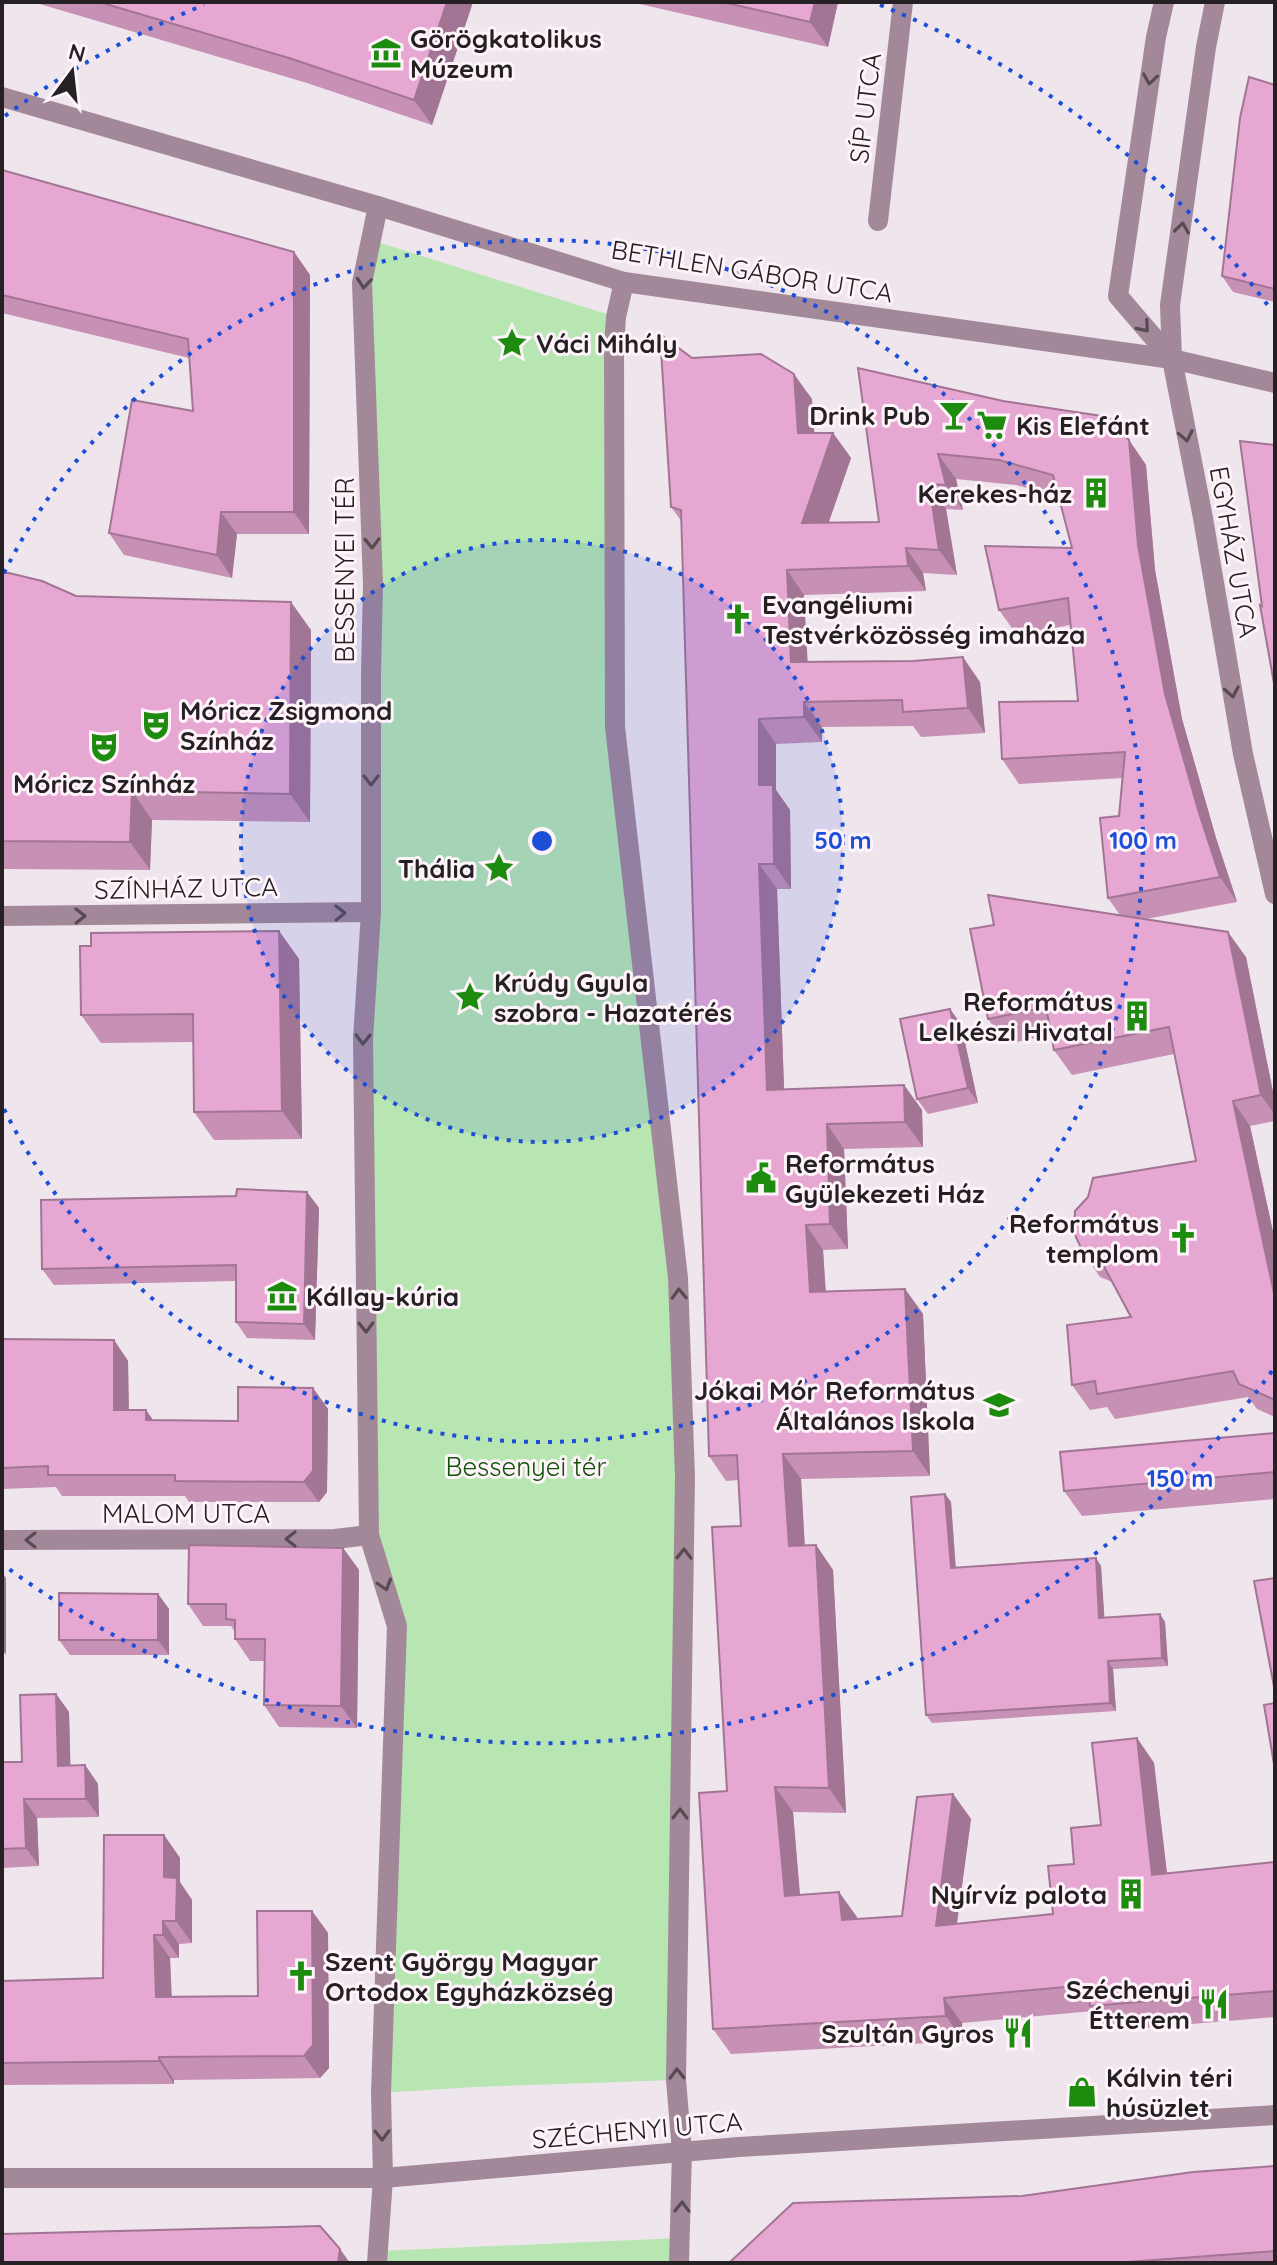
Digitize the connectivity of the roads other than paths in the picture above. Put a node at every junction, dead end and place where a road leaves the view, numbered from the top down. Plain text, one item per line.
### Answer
1 (903, 2) edge
2 (1164, 2) edge
3 (1215, 2) edge
4 (2, 97) edge
5 (378, 206) junction
6 (878, 221) dead end
7 (624, 282) junction
8 (1172, 359) junction
9 (1275, 383) edge
10 (1275, 894) edge
11 (371, 912) junction
12 (2, 916) edge
13 (369, 1535) junction
14 (2, 1540) edge
15 (1275, 2115) edge
16 (682, 2151) junction
17 (2, 2178) edge
18 (383, 2178) junction
19 (377, 2263) edge
20 (679, 2263) edge

1 - 6 street, SÍP UTCA
2 -> 8 street, EGYHÁZ UTCA
8 -> 3 street, EGYHÁZ UTCA
4 - 5 street, BETHLEN GÁBOR UTCA
5 - 7 street, BETHLEN GÁBOR UTCA
5 -> 11 street, BESSENYEI TÉR
7 - 8 street, BETHLEN GÁBOR UTCA
16 -> 7 street
8 - 9 street, BETHLEN GÁBOR UTCA
8 -> 10 street, EGYHÁZ UTCA
12 -> 11 street, SZÍNHÁZ UTCA
11 -> 13 street, BESSENYEI TÉR
13 -> 14 street, MALOM UTCA
13 -> 18 street, BESSENYEI TÉR
15 - 16 street, SZÉCHENYI UTCA
16 - 18 street, SZÉCHENYI UTCA
20 -> 16 street
17 - 18 street, SZÉCHENYI UTCA
18 - 19 street, BESSENYEI TÉR

